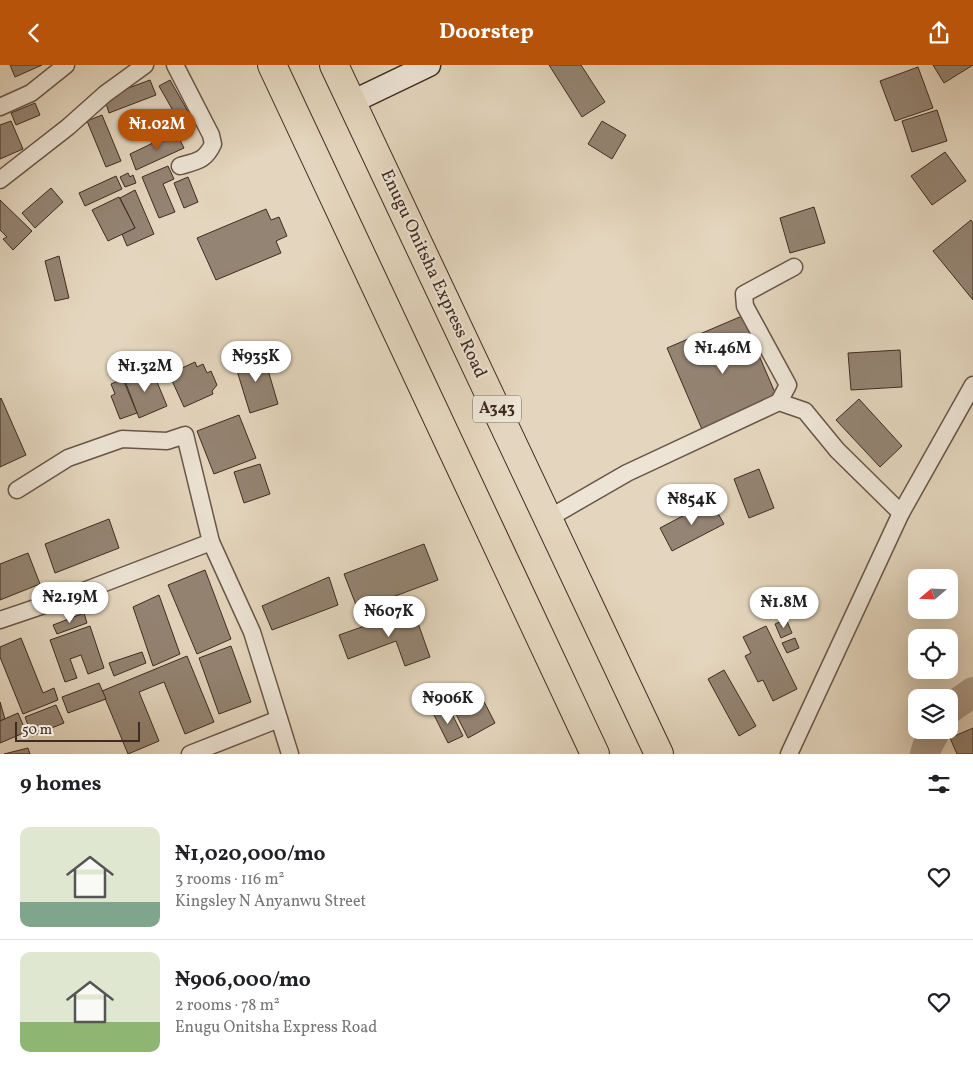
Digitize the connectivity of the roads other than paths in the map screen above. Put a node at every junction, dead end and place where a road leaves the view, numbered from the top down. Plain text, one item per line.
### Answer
1 (66, 65) edge
2 (144, 65) edge
3 (175, 65) edge
4 (272, 65) edge
5 (334, 65) edge
6 (429, 65) edge
7 (352, 103) junction
8 (0, 107) edge
9 (180, 166) dead end
10 (0, 180) edge
11 (794, 267) dead end
12 (973, 385) edge
13 (779, 402) junction
14 (17, 490) dead end
15 (900, 513) junction
16 (549, 518) junction
17 (211, 541) junction
18 (0, 620) edge
19 (280, 719) junction
20 (190, 754) edge
21 (290, 754) edge
22 (595, 754) edge
23 (659, 754) edge
24 (789, 754) edge

1 - 8 street
2 - 10 street
3 - 9 street
4 - 22 highway
5 - 7 highway, Enugu Onitsha Express Road / A343
6 - 7 main road
7 - 16 highway, Enugu Onitsha Express Road / A343
11 - 13 street
12 - 15 street
13 - 15 street
13 - 16 street
14 - 17 street
15 - 24 street
16 - 23 highway, Enugu Onitsha Express Road / A343
17 - 18 street
17 - 19 street
19 - 20 street
19 - 21 street

